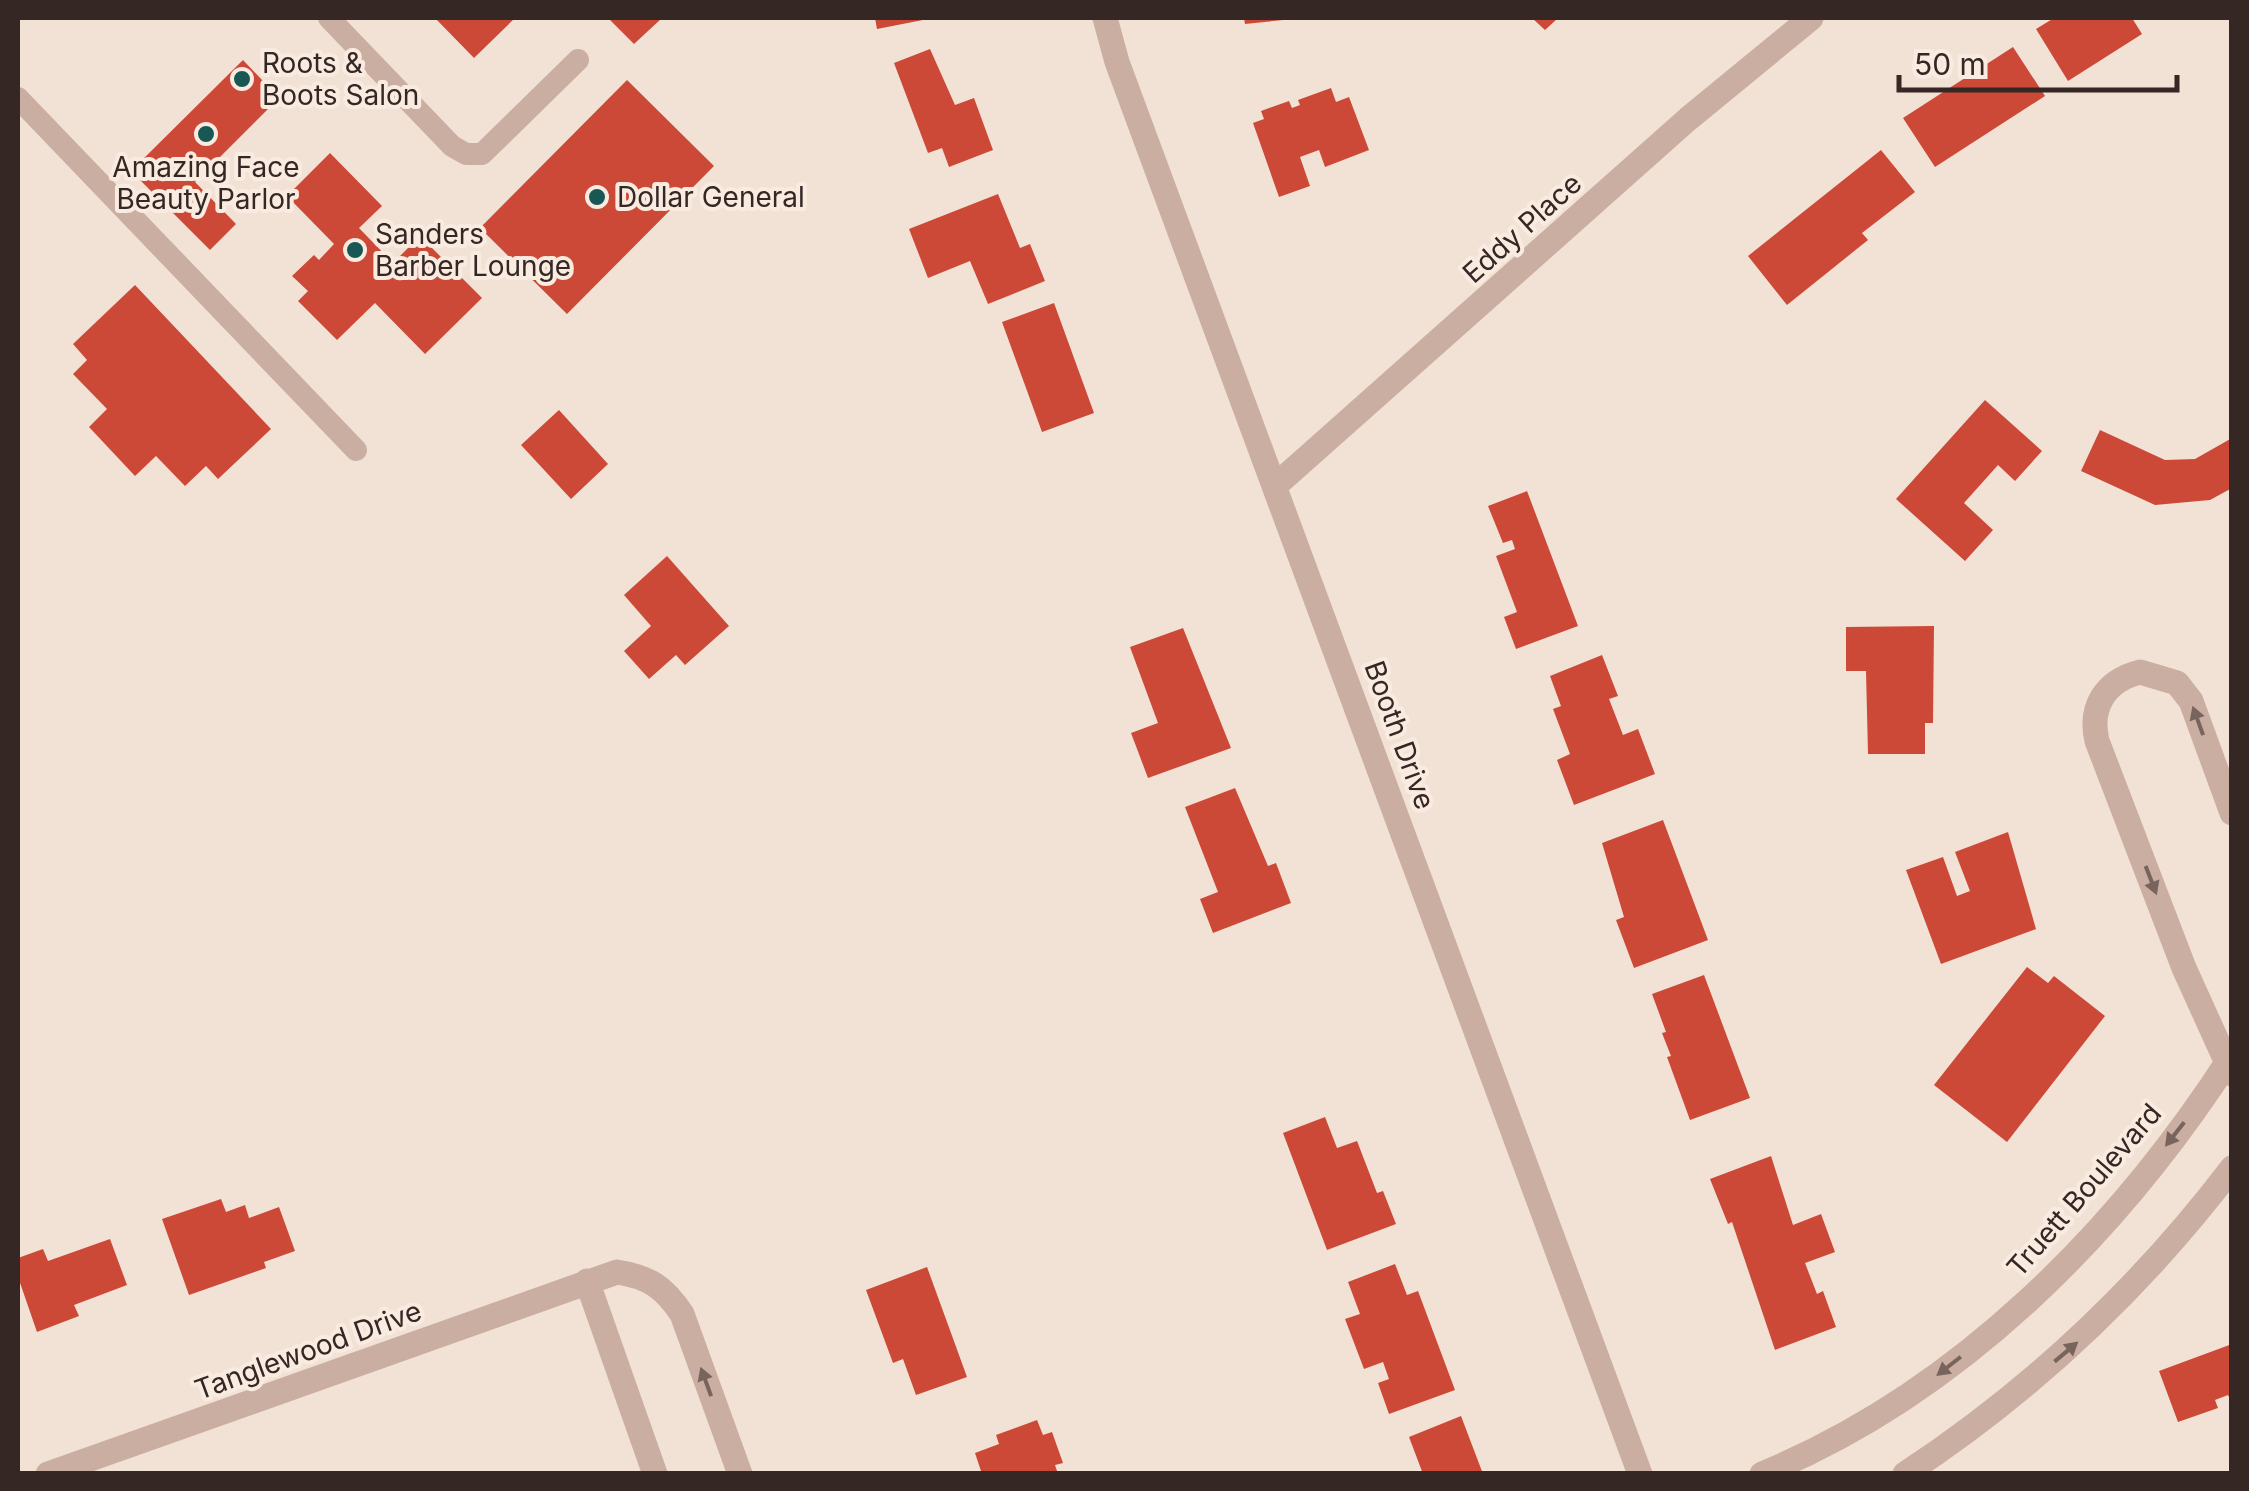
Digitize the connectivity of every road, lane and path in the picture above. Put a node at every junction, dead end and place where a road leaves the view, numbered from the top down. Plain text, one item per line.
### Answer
1 (329, 18) edge
2 (1105, 18) edge
3 (1811, 18) edge
4 (578, 60) dead end
5 (18, 98) edge
6 (356, 450) dead end
7 (1276, 486) junction
8 (2232, 813) edge
9 (2230, 1064) edge
10 (2232, 1168) edge
11 (587, 1280) junction
12 (48, 1474) edge
13 (655, 1474) edge
14 (740, 1474) edge
15 (1640, 1474) edge
16 (1762, 1474) edge
17 (1904, 1474) edge

1 - 4 lane
2 - 7 street, Booth Drive
3 - 7 street, Eddy Place
5 - 6 lane
7 - 15 street, Booth Drive
8 -> 9 street
9 -> 16 street, Truett Boulevard
17 -> 10 street
11 - 12 street, Tanglewood Drive
11 - 13 street
14 -> 11 street, Tanglewood Drive

